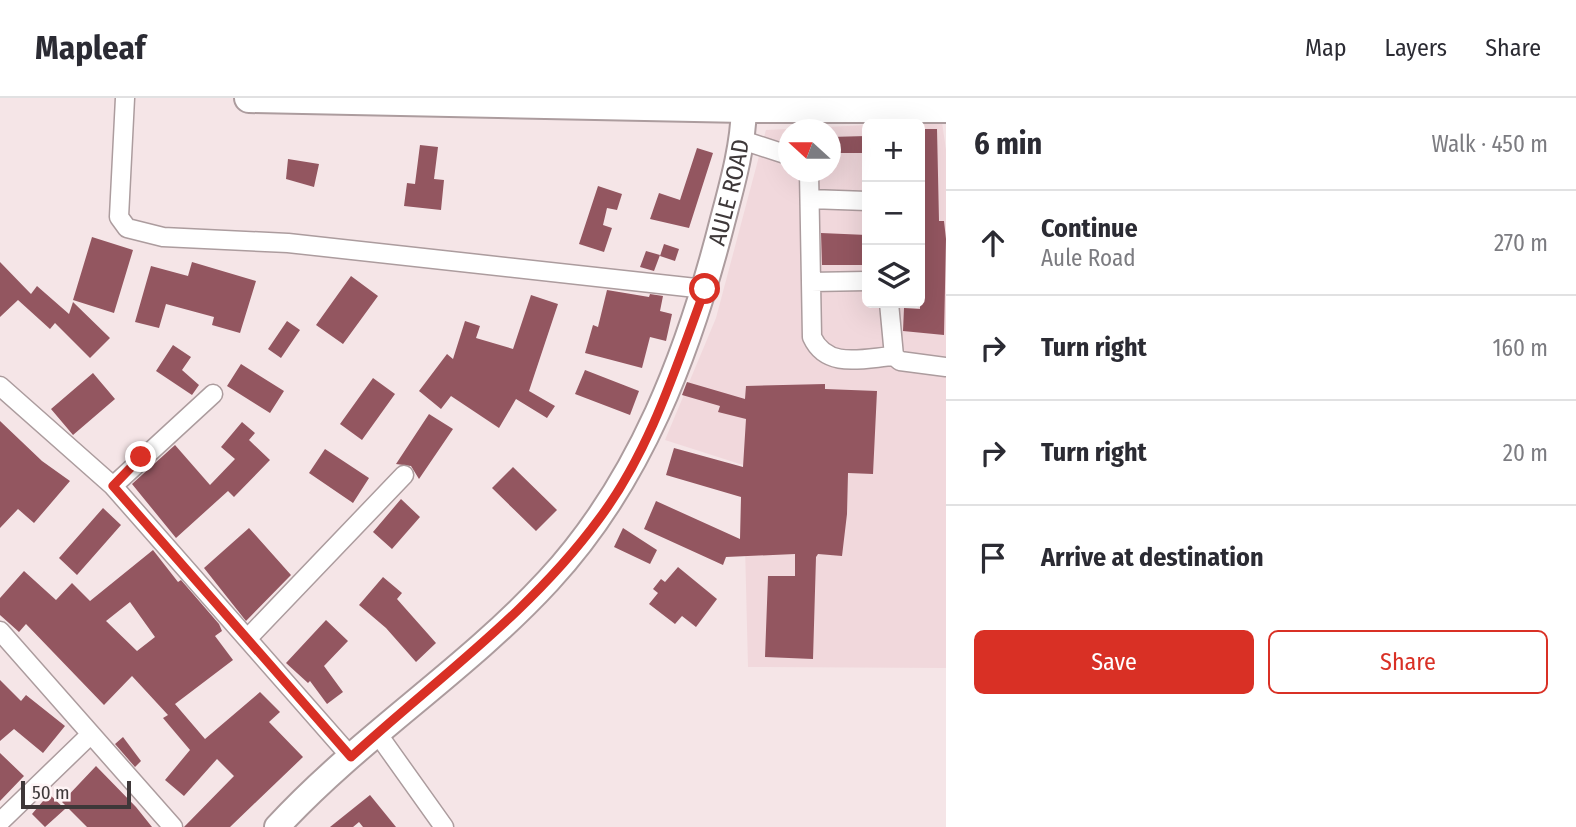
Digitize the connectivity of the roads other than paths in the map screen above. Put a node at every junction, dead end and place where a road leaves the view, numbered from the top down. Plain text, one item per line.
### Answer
1 (125, 98) edge
2 (248, 98) edge
3 (744, 108) junction
4 (946, 108) edge
5 (877, 116) edge
6 (742, 140) junction
7 (778, 151) edge
8 (809, 182) edge
9 (810, 199) junction
10 (862, 201) edge
11 (862, 281) edge
12 (811, 282) junction
13 (705, 289) junction
14 (889, 308) edge
15 (894, 356) junction
16 (946, 367) edge
17 (0, 386) edge
18 (213, 394) dead end
19 (404, 475) dead end
20 (113, 486) junction
21 (0, 631) edge
22 (248, 638) junction
23 (377, 733) junction
24 (91, 734) junction
25 (351, 757) junction
26 (0, 822) edge
27 (173, 827) edge
28 (277, 827) edge
29 (444, 827) edge

1 - 13 street
2 - 3 main road
3 - 5 main road
3 - 6 street, AULE ROAD
4 - 5 main road
6 - 7 street
6 - 13 street, AULE ROAD
8 - 9 street
9 - 10 street
9 - 12 street
11 - 12 street
12 - 15 street
13 - 23 street, AULE ROAD
14 - 15 street
15 - 16 street
17 - 20 street
18 - 20 street
19 - 22 street
20 - 22 street
21 - 24 street
22 - 25 street
23 - 25 street, AULE ROAD
23 - 29 street
24 - 26 street
24 - 27 street
25 - 28 street, AULE ROAD

